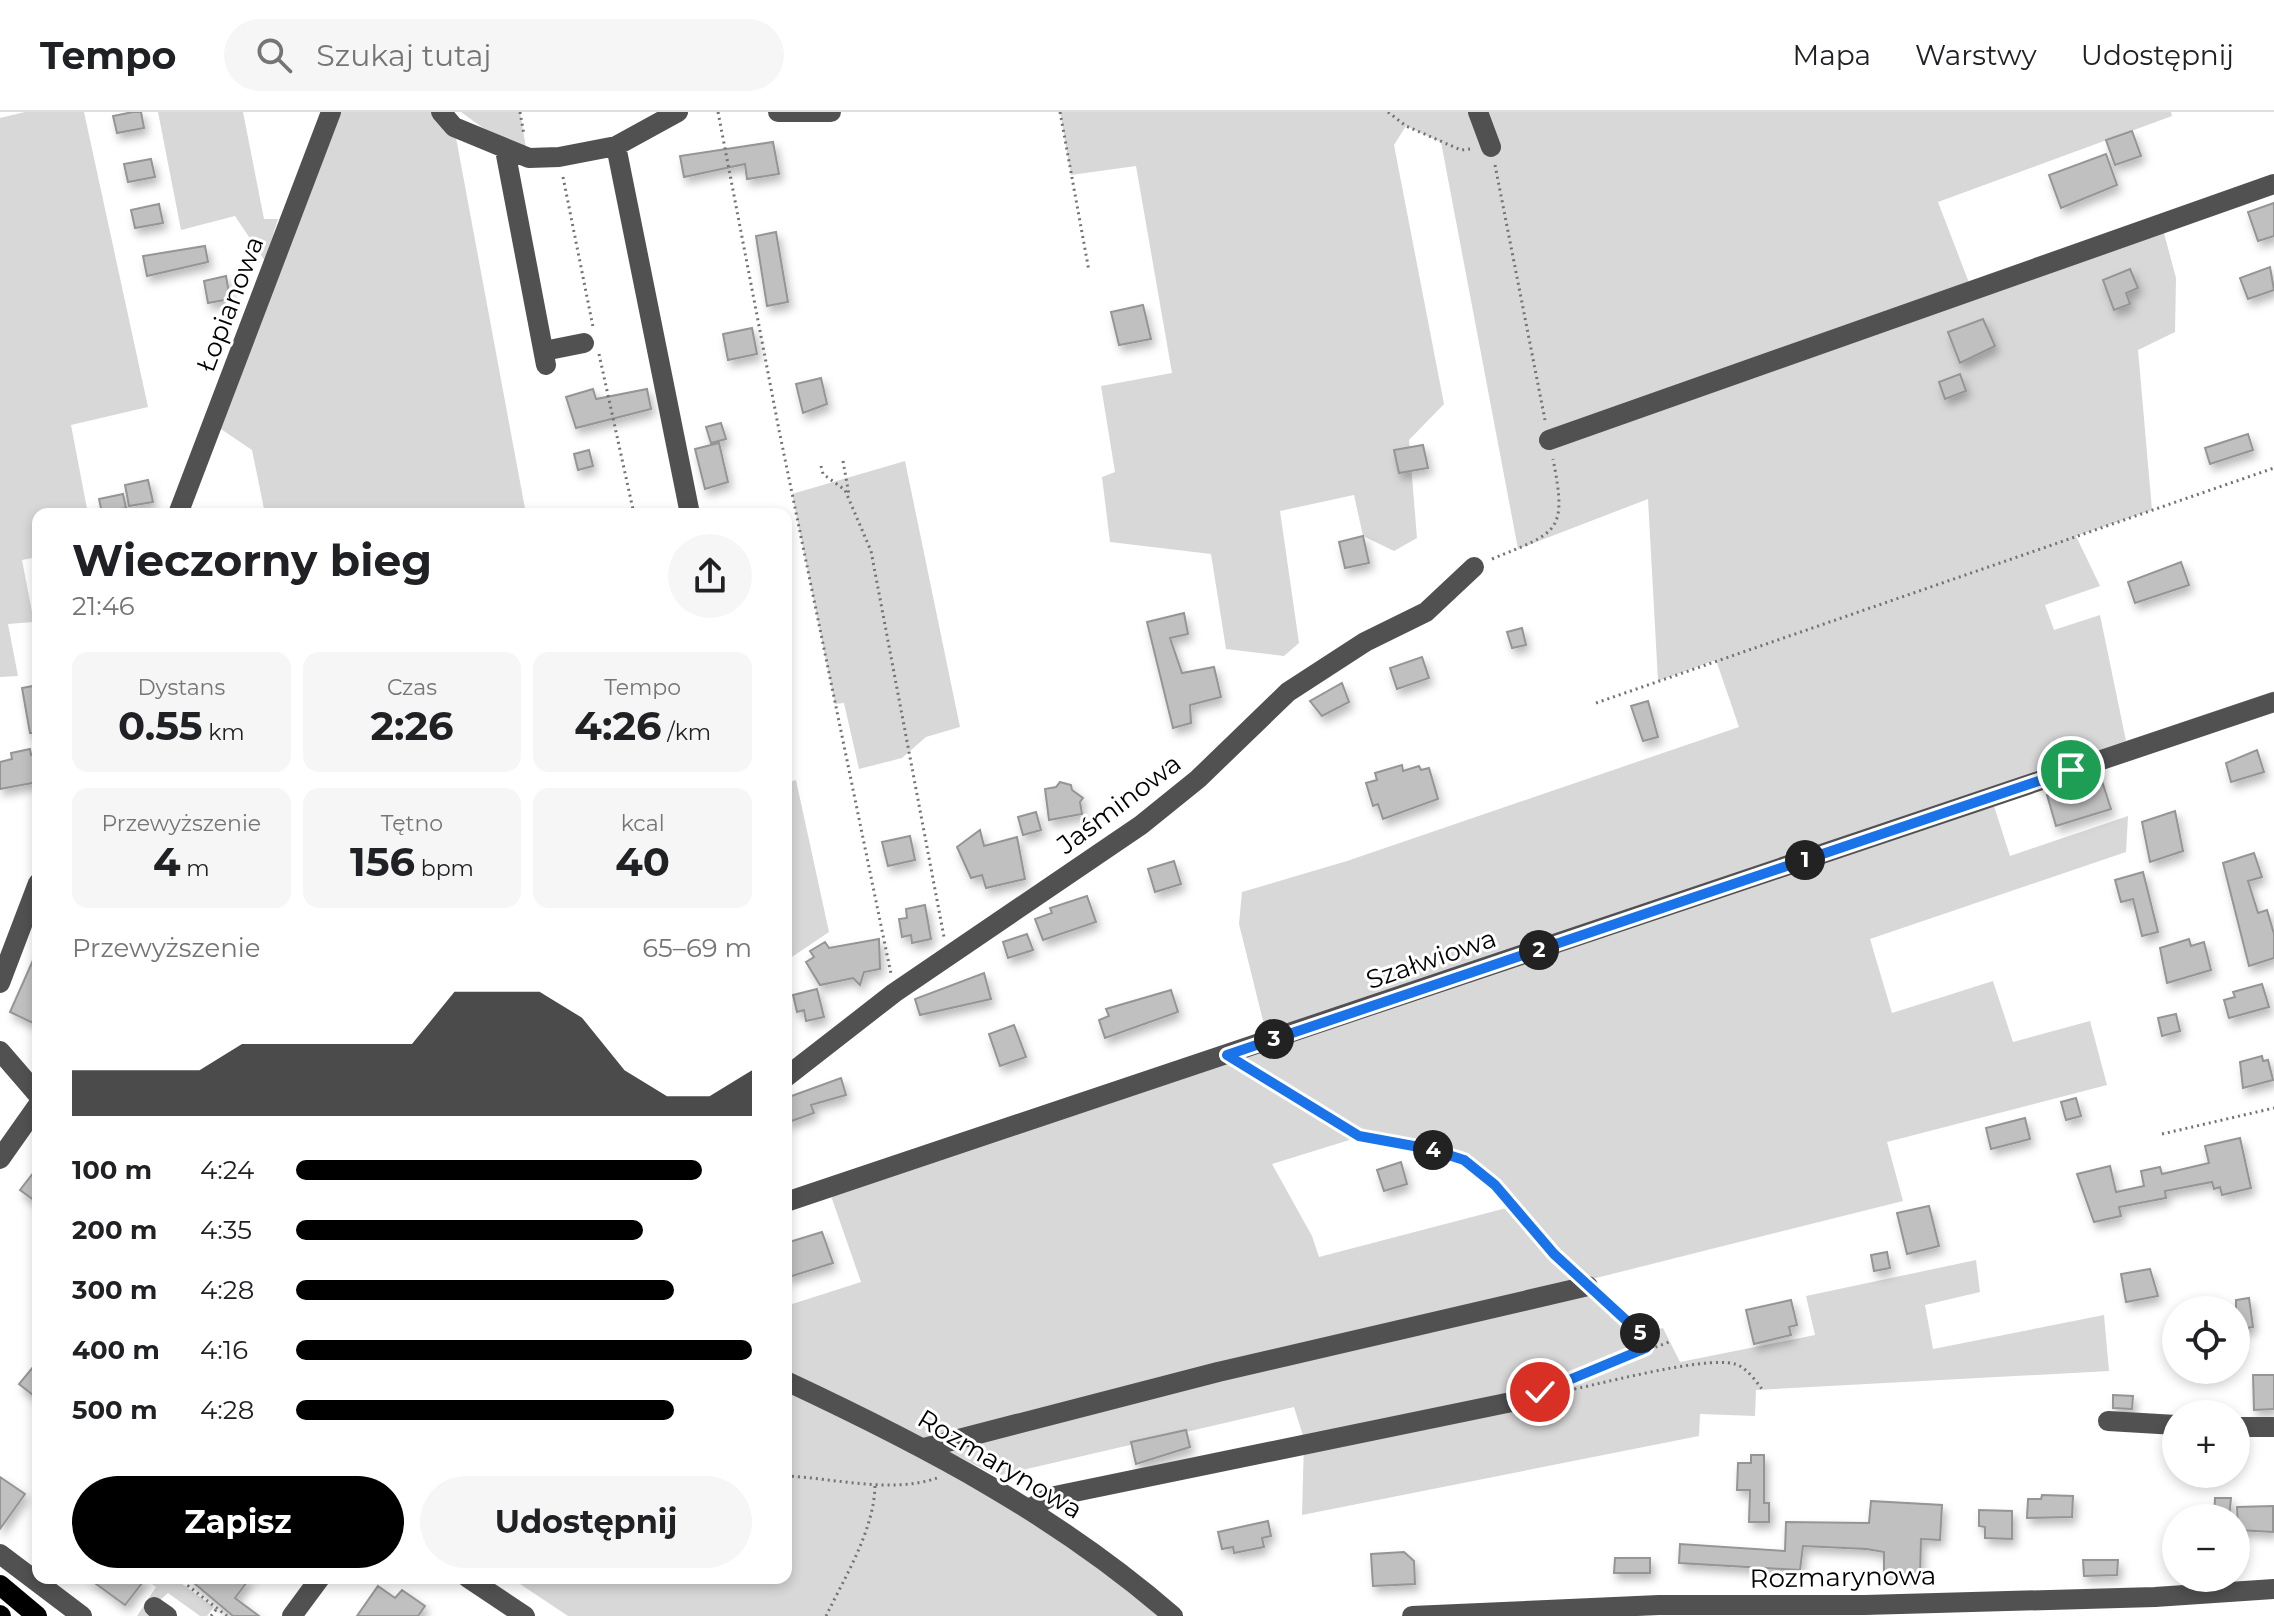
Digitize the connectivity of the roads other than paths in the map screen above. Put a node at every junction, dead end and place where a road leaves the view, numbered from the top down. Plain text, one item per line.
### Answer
1 (331, 112) edge
2 (441, 112) edge
3 (678, 112) edge
4 (778, 112) edge
5 (831, 112) edge
6 (1478, 112) edge
7 (616, 146) junction
8 (1491, 147) road end
9 (505, 150) junction
10 (2274, 184) edge
11 (584, 343) dead end
12 (1549, 440) road end
13 (180, 508) edge
14 (689, 508) edge
15 (1474, 567) road end
16 (2274, 702) edge
17 (32, 899) edge
18 (0, 983) edge
19 (0, 1051) edge
20 (792, 1072) edge
21 (32, 1088) edge
22 (32, 1114) edge
23 (0, 1159) edge
24 (792, 1200) edge
25 (1588, 1286) road end
26 (792, 1384) edge
27 (1531, 1398) road end
28 (2108, 1421) dead end
29 (2162, 1424) edge
30 (2250, 1427) edge
31 (2274, 1427) edge
32 (924, 1448) junction
33 (1031, 1508) junction
34 (0, 1554) edge
35 (32, 1571) edge
36 (47, 1584) edge
37 (316, 1584) edge
38 (477, 1584) edge
39 (0, 1585) edge
40 (2274, 1589) edge
41 (1865, 1611) edge
42 (37, 1616) edge
43 (82, 1616) edge
44 (292, 1616) edge
45 (525, 1616) edge
46 (1173, 1616) edge
47 (1412, 1616) edge

1 - 13 street, Łopianowa
2 - 9 street
3 - 7 street
4 - 5 street
6 - 8 street
7 - 9 street
7 - 14 street
9 - 11 street
10 - 12 street
15 - 20 street, Jaśminowa
16 - 24 street, Szałwiowa
17 - 18 street
19 - 21 street
22 - 23 street
25 - 32 street
26 - 32 street, Rozmarynowa
27 - 33 street
28 - 29 street
30 - 31 street
32 - 33 street, Rozmarynowa
33 - 46 street, Rozmarynowa
34 - 35 street
36 - 43 street
37 - 44 street
38 - 45 street
39 - 42 main road
40 - 41 street, Rozmarynowa
41 - 47 street, Rozmarynowa

